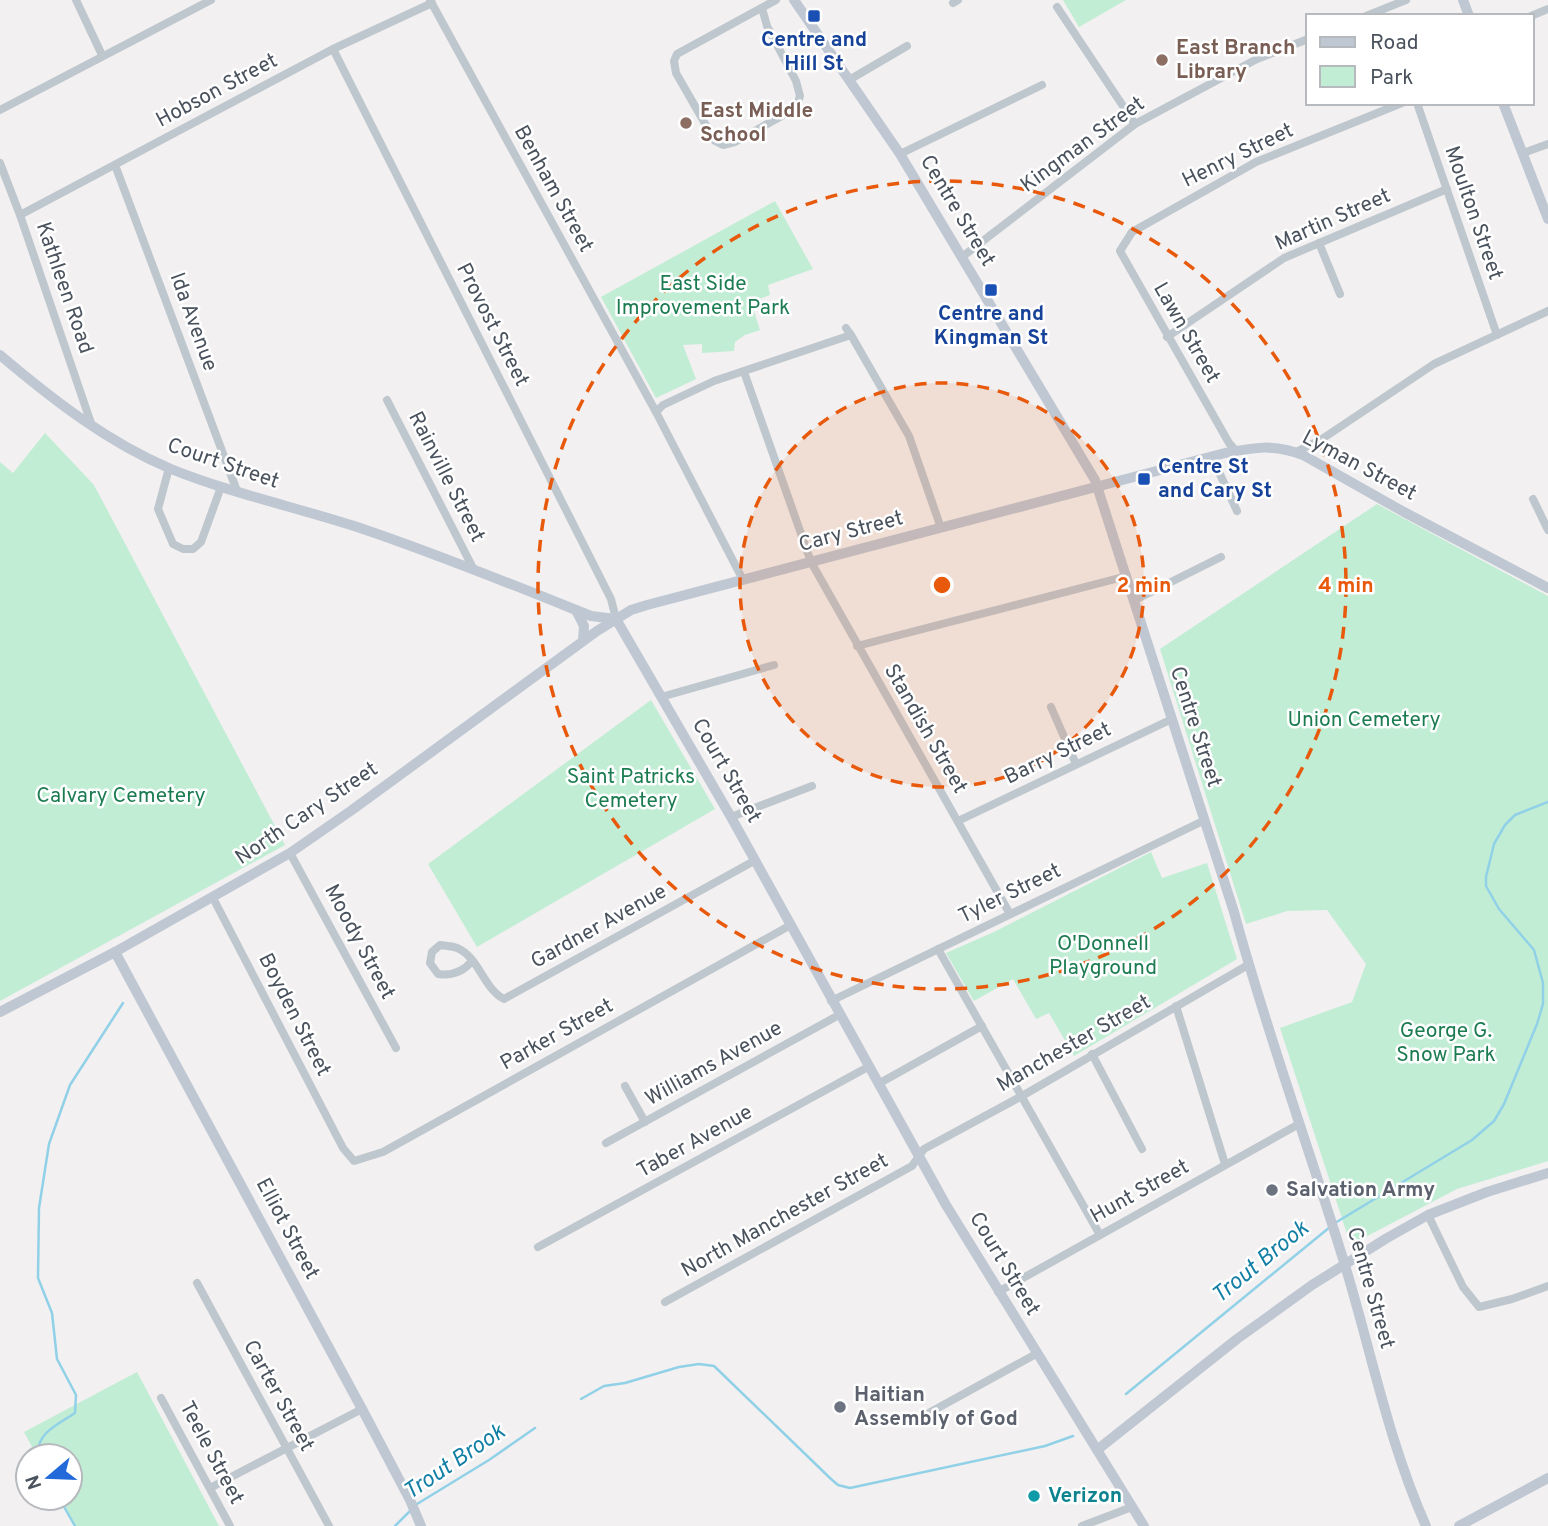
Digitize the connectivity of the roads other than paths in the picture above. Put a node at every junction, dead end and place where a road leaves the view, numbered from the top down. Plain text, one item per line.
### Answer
1 (76, 0) edge
2 (211, 0) edge
3 (776, 0) edge
4 (794, 0) edge
5 (1406, 0) edge
6 (431, 1) edge
7 (1057, 7) dead end
8 (762, 8) junction
9 (1371, 14) edge
10 (1306, 40) edge
11 (906, 46) dead end
12 (333, 49) junction
13 (102, 55) junction
14 (849, 80) junction
15 (1042, 85) dead end
16 (1397, 105) edge
17 (1418, 105) edge
18 (1504, 105) edge
19 (0, 110) edge
20 (1135, 124) junction
21 (1548, 144) edge
22 (1523, 153) junction
23 (901, 154) junction
24 (0, 163) edge
25 (116, 165) junction
26 (1447, 189) junction
27 (20, 215) junction
28 (1548, 219) edge
29 (1132, 232) joint
30 (1319, 243) junction
31 (962, 257) junction
32 (1340, 294) dead end
33 (1548, 312) edge
34 (1497, 335) junction
35 (1167, 337) junction
36 (0, 355) edge
37 (744, 372) junction
38 (387, 400) dead end
39 (656, 412) junction
40 (92, 426) junction
41 (1236, 451) junction
42 (1296, 452) junction
43 (1212, 457) junction
44 (169, 468) junction
45 (220, 487) junction
46 (1097, 488) junction
47 (237, 491) junction
48 (1533, 499) dead end
49 (1237, 511) dead end
50 (941, 528) junction
51 (1548, 530) edge
52 (1221, 557) dead end
53 (811, 562) junction
54 (474, 570) junction
55 (1127, 576) junction
56 (743, 580) junction
57 (1548, 588) edge
58 (1135, 600) junction
59 (576, 610) junction
60 (616, 619) junction
61 (583, 641) junction
62 (857, 646) junction
63 (774, 665) dead end
64 (661, 697) junction
65 (1051, 707) dead end
66 (1172, 719) junction
67 (1076, 764) junction
68 (812, 786) dead end
69 (731, 817) junction
70 (1205, 820) junction
71 (958, 821) junction
72 (290, 853) junction
73 (754, 861) junction
74 (214, 898) junction
75 (1010, 914) junction
76 (789, 926) junction
77 (938, 949) junction
78 (115, 952) junction
79 (472, 961) junction
80 (1248, 965) junction
81 (831, 1001) junction
82 (1176, 1006) junction
83 (0, 1012) edge
84 (839, 1015) junction
85 (982, 1026) junction
86 (396, 1048) dead end
87 (1092, 1054) junction
88 (868, 1067) junction
89 (878, 1084) junction
90 (625, 1086) dead end
91 (1022, 1096) junction
92 (645, 1122) junction
93 (1299, 1124) junction
94 (606, 1143) dead end
95 (343, 1148) joint
96 (1142, 1149) dead end
97 (919, 1156) junction
98 (1225, 1164) junction
99 (1548, 1173) edge
100 (1428, 1215) junction
101 (1100, 1234) junction
102 (538, 1247) dead end
103 (1345, 1265) junction
104 (197, 1283) dead end
105 (1548, 1286) edge
106 (998, 1292) junction
107 (665, 1302) dead end
108 (1036, 1354) junction
109 (161, 1398) dead end
110 (362, 1409) junction
111 (927, 1414) dead end
112 (287, 1448) junction
113 (1097, 1450) junction
114 (1548, 1478) edge
115 (210, 1488) junction
116 (1132, 1507) junction
117 (419, 1521) edge
118 (230, 1526) edge
119 (328, 1526) edge
120 (1082, 1526) edge
121 (1144, 1526) edge
122 (1426, 1526) edge
123 (1459, 1526) edge

1 - 13 street
2 - 13 street
3 - 8 street
4 - 14 main road, Centre Street
5 - 9 street
6 - 12 street, Hobson Street
6 - 39 street, Benham Street
7 - 20 street
8 - 8 street
10 - 20 street, Kingman Street
11 - 14 street
12 - 25 street, Hobson Street
12 - 60 street, Provost Street
13 - 19 street
14 - 23 main road, Centre Street
15 - 23 street
16 - 29 street, Henry Street
17 - 26 street, Moulton Street
18 - 22 main road
20 - 31 street, Kingman Street
21 - 22 street
22 - 28 main road
23 - 31 main road, Centre Street
24 - 27 street, Kathleen Road
25 - 27 street, Hobson Street
25 - 47 street, Ida Avenue
26 - 30 street, Martin Street
26 - 34 street, Moulton Street
27 - 40 street, Kathleen Road
29 - 35 street, Lawn Street
30 - 32 street
30 - 35 street, Martin Street
31 - 46 main road, Centre Street
33 - 34 street
34 - 42 street
35 - 41 street, Lawn Street
36 - 40 main road, Court Street
37 - 39 street
37 - 50 street
37 - 53 street, Standish Street
38 - 54 street, Rainville Street
39 - 56 street, Benham Street
40 - 44 main road, Court Street
41 - 42 main road, Lyman Street
41 - 43 main road, Lyman Street
42 - 57 main road, Lyman Street
43 - 46 main road, Lyman Street
43 - 49 street
44 - 45 main road, Court Street
44 - 45 street
45 - 47 main road, Court Street
46 - 50 main road, Cary Street
46 - 55 main road, Centre Street
47 - 54 main road, Court Street
48 - 51 street
50 - 53 main road, Cary Street
52 - 58 street
53 - 56 main road, Cary Street
53 - 62 street, Standish Street
54 - 59 main road, Court Street
55 - 58 main road, Centre Street
55 - 62 street
56 - 60 main road, Cary Street
58 - 66 main road, Centre Street
59 - 60 main road, Court Street
59 - 61 main road
60 - 61 main road, North Cary Street
60 - 64 main road, Court Street
61 - 72 main road, North Cary Street
62 - 71 street, Standish Street
63 - 64 street
64 - 69 main road, Court Street
65 - 67 street
66 - 67 street, Barry Street
66 - 70 main road, Centre Street
67 - 71 street, Barry Street
68 - 69 street
69 - 73 main road, Court Street
70 - 75 street, Tyler Street
70 - 80 main road, Centre Street
71 - 75 street, Standish Street
72 - 74 main road, North Cary Street
72 - 86 street, Moody Street
73 - 76 main road, Court Street
73 - 79 street, Gardner Avenue
74 - 78 main road, North Cary Street
74 - 95 street, Boyden Street
75 - 77 street, Tyler Street
76 - 81 main road, Court Street
76 - 95 street, Parker Street
77 - 81 street, Tyler Street
77 - 85 street
78 - 83 main road, North Cary Street
78 - 110 main road, Elliot Street
79 - 79 street
80 - 82 street, Manchester Street
80 - 93 main road, Centre Street
81 - 84 main road, Court Street
82 - 87 street, Manchester Street
82 - 98 street
84 - 88 main road, Court Street
84 - 92 street, Williams Avenue
85 - 89 street
85 - 91 street
87 - 91 street, Manchester Street
87 - 96 street
88 - 89 main road, Court Street
88 - 102 street, Taber Avenue
89 - 97 main road, Court Street
90 - 92 street
91 - 97 street, Manchester Street
91 - 101 street
92 - 94 street, Williams Avenue
93 - 98 street, Hunt Street
93 - 103 main road, Centre Street
97 - 106 main road, Court Street
97 - 107 street, North Manchester Street
98 - 101 street, Hunt Street
99 - 100 main road
100 - 103 main road
100 - 105 street
101 - 106 street, Hunt Street
103 - 113 main road
103 - 122 main road, Centre Street
104 - 112 street, Carter Street
106 - 108 main road, Court Street
108 - 111 street
108 - 113 main road, Court Street
109 - 115 street, Teele Street
110 - 112 street
110 - 117 main road, Elliot Street
112 - 115 street
112 - 119 street, Carter Street
113 - 116 main road, Court Street
114 - 123 main road
115 - 118 street, Teele Street
116 - 120 street
116 - 121 main road, Court Street

